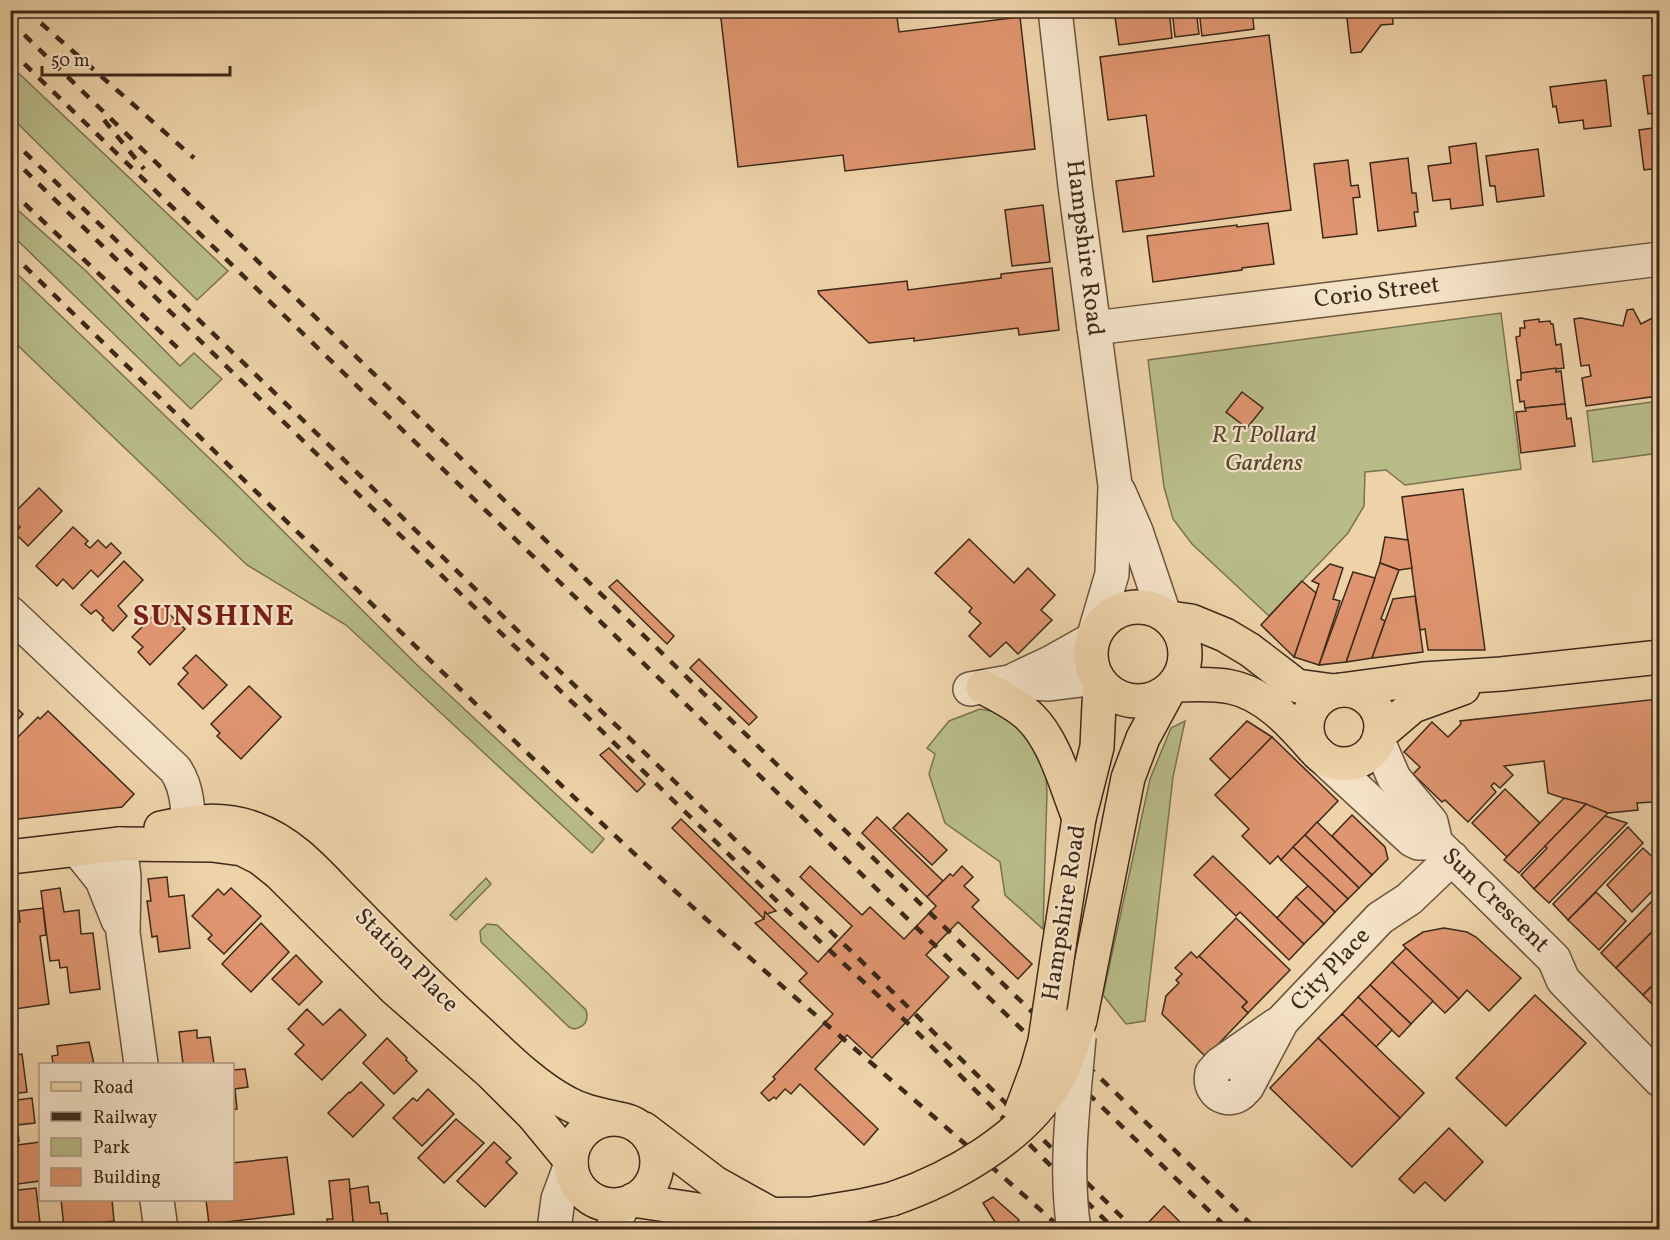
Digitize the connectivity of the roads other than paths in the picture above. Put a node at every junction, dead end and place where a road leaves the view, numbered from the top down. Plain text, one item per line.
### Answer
1 (1055, 10) edge
2 (1659, 259) edge
3 (1094, 328) junction
4 (1115, 485) junction
5 (10, 613) edge
6 (1167, 616) junction
7 (1094, 636) junction
8 (1659, 657) edge
9 (1502, 674) junction
10 (1099, 680) junction
11 (987, 686) junction
12 (1172, 687) junction
13 (1338, 691) junction
14 (1379, 737) junction
15 (1316, 751) junction
16 (1079, 818) junction
17 (189, 833) junction
18 (120, 844) junction
19 (77, 849) junction
20 (1444, 850) junction
21 (10, 857) edge
22 (123, 933) junction
23 (1554, 959) junction
24 (404, 980) junction
25 (1080, 1020) junction
26 (1282, 1021) junction
27 (1659, 1047) edge
28 (141, 1063) edge
29 (1659, 1080) edge
30 (626, 1121) junction
31 (1007, 1137) junction
32 (571, 1163) junction
33 (157, 1201) edge
34 (623, 1211) edge
35 (774, 1215) junction
36 (161, 1230) edge
37 (554, 1230) edge
38 (1074, 1230) edge

1 - 3 street, Hampshire Road
2 - 3 street, Corio Street
3 - 4 street, Hampshire Road
4 - 6 street, Hampshire Road
4 - 7 street, Hampshire Road
5 - 17 street
6 - 7 main road
6 - 12 main road
6 - 13 main road
7 - 10 main road
7 - 11 street
8 - 9 main road
9 - 13 main road
9 - 14 main road
10 - 11 street
10 - 12 main road
10 - 16 main road, Hampshire Road
11 - 16 main road
12 - 15 main road, Sun Crescent
12 - 25 main road, Hampshire Road
13 - 14 main road
13 - 15 main road
14 - 15 main road
14 - 20 street, Sun Crescent
15 - 20 street, Sun Crescent
16 - 31 main road, Hampshire Road, bridge
17 - 18 main road, Station Place
17 - 24 main road, Station Place
18 - 19 main road, Station Place
18 - 22 street
19 - 21 main road, Station Place
19 - 22 street
20 - 23 street, Sun Crescent
20 - 26 street, City Place
22 - 28 street
23 - 27 street, Sun Crescent
23 - 29 street, Sun Crescent
24 - 30 main road, Station Place
24 - 32 main road, Station Place
25 - 31 main road, Hampshire Road, bridge
25 - 38 street, Hampshire Road, bridge
26 - 26 street, City Place
30 - 32 main road
30 - 34 main road
30 - 35 main road, Hampshire Road
31 - 35 main road, Hampshire Road, bridge
32 - 34 main road
32 - 37 street
33 - 36 street
34 - 35 main road, Hampshire Road

